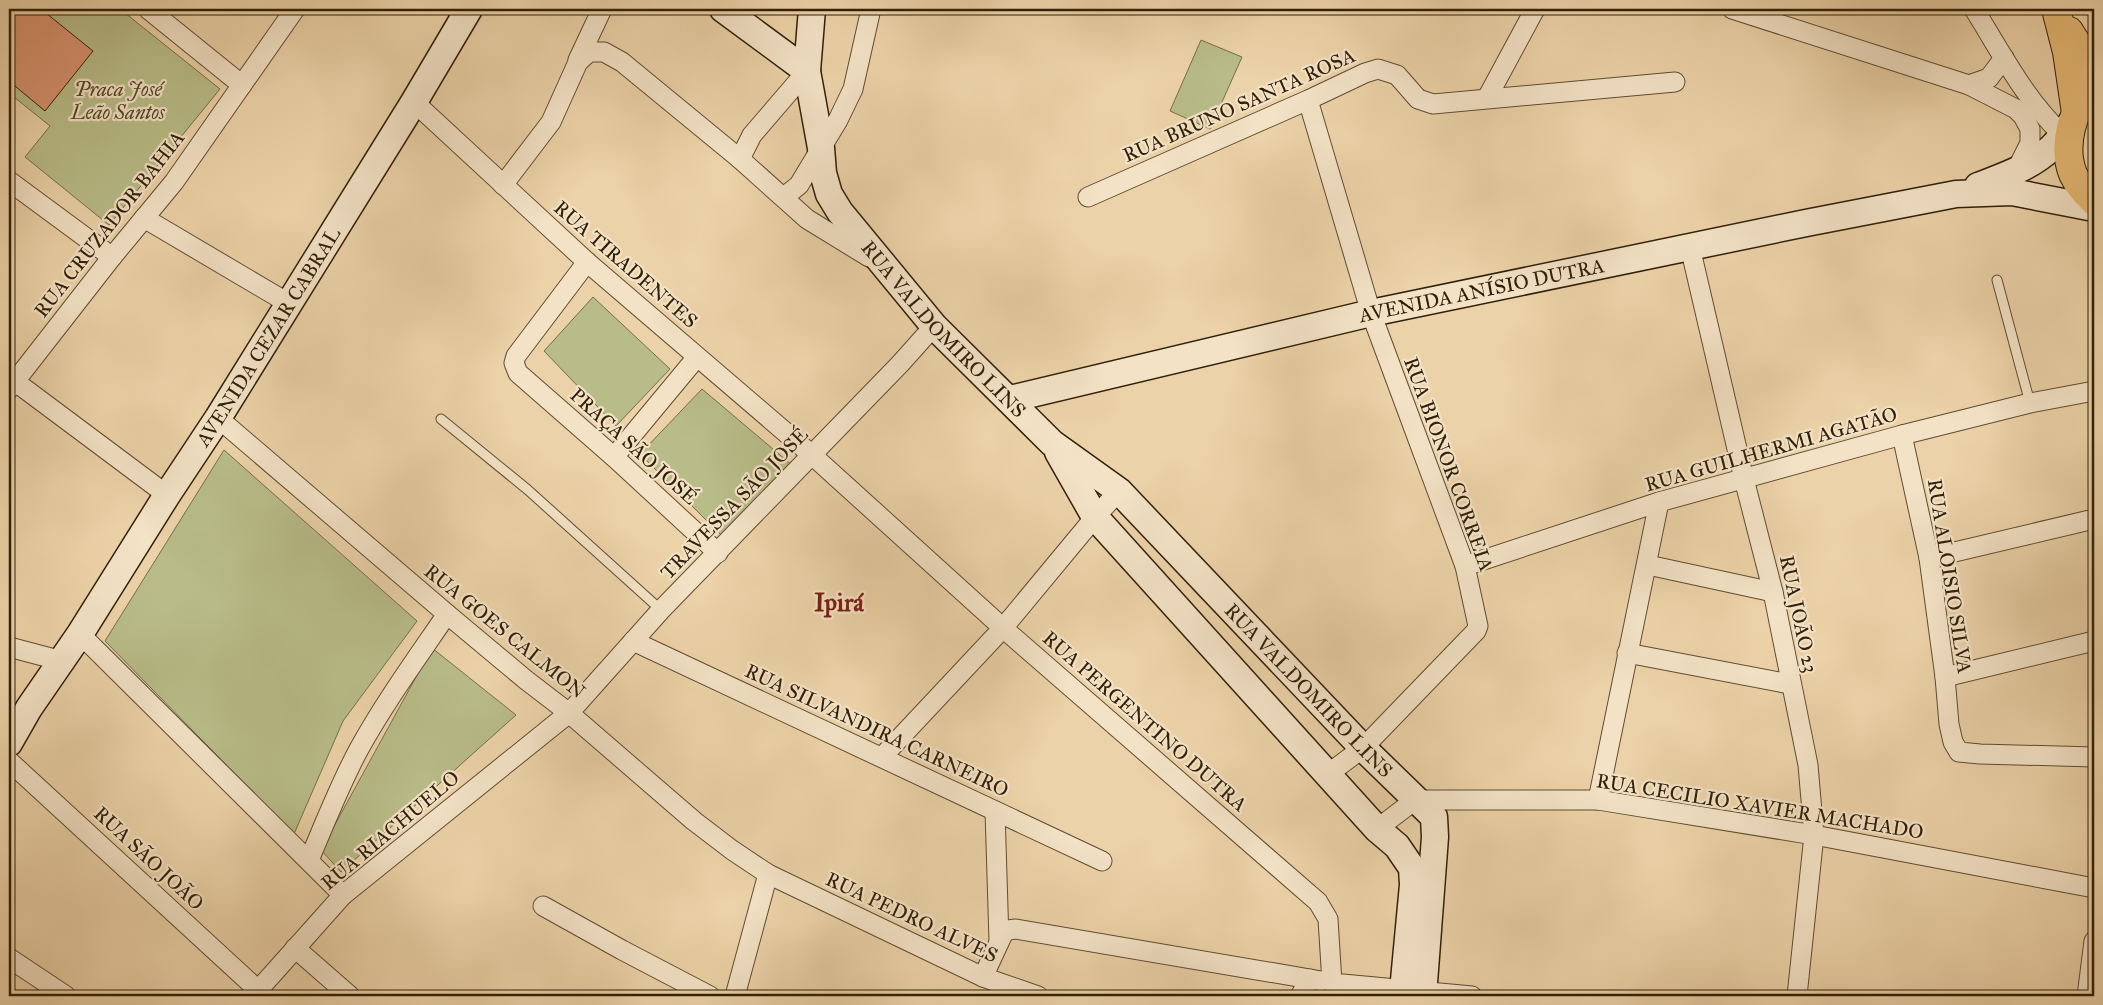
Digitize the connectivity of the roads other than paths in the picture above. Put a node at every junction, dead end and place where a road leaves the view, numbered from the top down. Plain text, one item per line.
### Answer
1 (148, 9) edge
2 (295, 9) edge
3 (469, 9) edge
4 (602, 9) edge
5 (723, 9) edge
6 (812, 9) edge
7 (871, 9) edge
8 (1535, 9) edge
9 (1732, 9) edge
10 (1974, 9) edge
11 (2056, 11) edge
12 (2094, 45) edge
13 (2004, 58) junction
14 (578, 62) junction
15 (2094, 71) edge
16 (807, 72) junction
17 (1675, 82) dead end
18 (242, 85) junction
19 (1969, 86) junction
20 (2094, 88) edge
21 (1487, 98) junction
22 (1308, 100) junction
23 (414, 102) junction
24 (2071, 123) junction
25 (821, 148) junction
26 (740, 159) junction
27 (2015, 172) junction
28 (9, 181) edge
29 (504, 185) junction
30 (1956, 194) junction
31 (784, 197) junction
32 (1088, 197) dead end
33 (2094, 201) edge
34 (2094, 208) edge
35 (144, 218) junction
36 (1690, 247) junction
37 (112, 257) junction
38 (587, 262) junction
39 (888, 270) junction
40 (1997, 280) dead end
41 (288, 303) junction
42 (1371, 313) junction
43 (934, 326) junction
44 (697, 357) junction
45 (11, 383) edge
46 (2094, 391) edge
47 (1010, 399) junction
48 (2030, 403) junction
49 (218, 418) junction
50 (441, 419) dead end
51 (1902, 435) junction
52 (1052, 442) junction
53 (812, 455) junction
54 (614, 456) junction
55 (1744, 479) junction
56 (1119, 491) junction
57 (167, 495) junction
58 (1659, 502) junction
59 (1095, 517) junction
60 (2094, 519) edge
61 (718, 553) junction
62 (1929, 558) junction
63 (1648, 565) junction
64 (1465, 566) junction
65 (1774, 592) junction
66 (661, 610) junction
67 (447, 614) junction
68 (1003, 628) junction
69 (80, 634) junction
70 (634, 641) junction
71 (2094, 641) edge
72 (11, 646) edge
73 (1627, 653) junction
74 (62, 661) junction
75 (1945, 677) junction
76 (1790, 684) junction
77 (569, 712) junction
78 (9, 743) edge
79 (1363, 748) junction
80 (2094, 756) edge
81 (882, 758) junction
82 (9, 760) edge
83 (1328, 774) junction
84 (1415, 800) junction
85 (1598, 800) junction
86 (995, 811) junction
87 (1377, 829) junction
88 (1814, 835) junction
89 (309, 860) junction
90 (1102, 861) dead end
91 (768, 874) junction
92 (2094, 888) edge
93 (343, 895) junction
94 (543, 906) dead end
95 (999, 941) junction
96 (2094, 941) edge
97 (295, 948) junction
98 (9, 958) edge
99 (983, 977) junction
100 (1310, 979) junction
101 (1332, 984) junction
102 (256, 993) edge
103 (1414, 994) edge
104 (66, 996) edge
105 (350, 996) edge
106 (710, 996) edge
107 (734, 996) edge
108 (1038, 996) edge
109 (1300, 996) edge
110 (1472, 996) edge
111 (1797, 996) edge
112 (2087, 996) edge

1 - 18 street
2 - 18 street, RUA CRUZADOR BAHIA
3 - 23 main road, AVENIDA CEZAR CABRAL
4 - 14 street
5 - 16 main road
6 - 16 main road, RUA VALDOMIRO LINS
7 - 25 street
8 - 21 street
9 - 19 street
10 - 13 street
11 - 12 main road
11 - 15 main road
11 - 24 main road
13 - 19 street
13 - 24 street
14 - 26 street
14 - 29 street
16 - 25 main road, RUA VALDOMIRO LINS
16 - 26 street
17 - 21 street, RUA BRUNO SANTA ROSA
18 - 35 street, RUA CRUZADOR BAHIA
19 - 27 street
20 - 24 main road
21 - 22 street, RUA BRUNO SANTA ROSA
22 - 32 street, RUA BRUNO SANTA ROSA
22 - 42 street, RUA BIONOR CORREIA
23 - 29 street, RUA TIRADENTES
23 - 41 main road, AVENIDA CEZAR CABRAL
24 - 27 main road
24 - 33 main road
25 - 31 street
25 - 39 main road, RUA VALDOMIRO LINS
26 - 31 street
27 - 30 main road
28 - 37 street
29 - 38 street, RUA TIRADENTES
30 - 34 main road
30 - 36 main road, AVENIDA ANÍSIO DUTRA
31 - 39 street
35 - 37 street, RUA CRUZADOR BAHIA
35 - 41 street
36 - 42 main road, AVENIDA ANÍSIO DUTRA
36 - 55 street, RUA JOÃO 23
37 - 45 street, RUA CRUZADOR BAHIA
38 - 44 street, RUA TIRADENTES
38 - 54 street, PRAÇA SÃO JOSÉ
39 - 43 main road, RUA VALDOMIRO LINS
40 - 48 lane
41 - 49 main road, AVENIDA CEZAR CABRAL
42 - 47 main road, AVENIDA ANÍSIO DUTRA
42 - 64 street, RUA BIONOR CORREIA
43 - 47 main road, RUA VALDOMIRO LINS
43 - 53 street, TRAVESSA SÃO JOSÉ
44 - 53 street, RUA TIRADENTES
44 - 54 street
45 - 57 street
46 - 48 street, RUA GUILHERMI AGATÃO
47 - 52 main road, RUA VALDOMIRO LINS
48 - 51 street, RUA GUILHERMI AGATÃO
49 - 57 main road, AVENIDA CEZAR CABRAL
49 - 67 street, RUA GOES CALMON
50 - 66 lane
51 - 55 street, RUA GUILHERMI AGATÃO
51 - 62 street, RUA ALOISIO SILVA
52 - 56 main road, RUA VALDOMIRO LINS
52 - 59 main road, RUA VALDOMIRO LINS
53 - 61 street, TRAVESSA SÃO JOSÉ
53 - 68 street, RUA PERGENTINO DUTRA
54 - 61 street, PRAÇA SÃO JOSÉ
55 - 58 street, RUA GUILHERMI AGATÃO
55 - 65 street, RUA JOÃO 23
56 - 59 street
56 - 79 main road, RUA VALDOMIRO LINS
57 - 69 main road, AVENIDA CEZAR CABRAL
58 - 63 street
58 - 64 street, RUA GUILHERMI AGATÃO
59 - 68 street
59 - 83 main road, RUA VALDOMIRO LINS
60 - 62 street
61 - 66 street, TRAVESSA SÃO JOSÉ
62 - 75 street, RUA ALOISIO SILVA
63 - 65 street
63 - 73 street
64 - 79 street, RUA BIONOR CORREIA
65 - 76 street, RUA JOÃO 23
66 - 70 street, TRAVESSA SÃO JOSÉ
67 - 77 street, RUA GOES CALMON
67 - 89 street
68 - 81 street
68 - 101 street, RUA PERGENTINO DUTRA
69 - 74 main road, AVENIDA CEZAR CABRAL
69 - 89 street
70 - 77 street, TRAVESSA SÃO JOSÉ
70 - 81 street, RUA SILVANDIRA CARNEIRO
71 - 75 street
72 - 74 street
73 - 76 street
73 - 85 street
74 - 78 main road, AVENIDA CEZAR CABRAL
75 - 80 street, RUA ALOISIO SILVA
76 - 88 street, RUA JOÃO 23
77 - 91 street, RUA GOES CALMON
77 - 93 street, RUA RIACHUELO
79 - 83 street
79 - 84 main road, RUA VALDOMIRO LINS
81 - 86 street, RUA SILVANDIRA CARNEIRO
82 - 102 street, RUA SÃO JOÃO
83 - 87 main road, RUA VALDOMIRO LINS
84 - 85 street, RUA CECILIO XAVIER MACHADO
84 - 87 street
84 - 103 main road, RUA VALDOMIRO LINS
85 - 88 street, RUA CECILIO XAVIER MACHADO
86 - 90 street, RUA SILVANDIRA CARNEIRO
86 - 95 street
87 - 103 main road, RUA VALDOMIRO LINS
88 - 92 street, RUA CECILIO XAVIER MACHADO
88 - 111 street, RUA JOÃO 23
89 - 93 street
91 - 99 street, RUA PEDRO ALVES
91 - 107 street
93 - 97 street, RUA RIACHUELO
94 - 106 street
95 - 99 street
95 - 100 street
96 - 112 street
97 - 102 street, RUA RIACHUELO
97 - 105 street
98 - 104 street
99 - 108 street, RUA PEDRO ALVES
100 - 101 street
100 - 109 street
101 - 103 street
103 - 110 street

